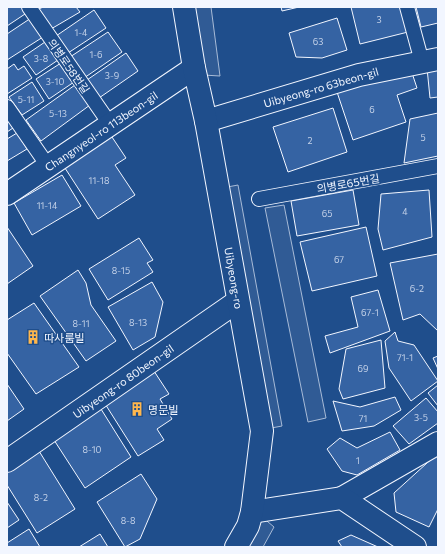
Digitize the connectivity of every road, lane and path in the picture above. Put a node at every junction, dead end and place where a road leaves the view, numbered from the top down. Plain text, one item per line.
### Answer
1 (29, 7) edge
2 (184, 7) edge
3 (407, 7) edge
4 (430, 60) edge
5 (194, 68) junction
6 (7, 107) edge
7 (206, 121) junction
8 (110, 124) junction
9 (48, 166) junction
10 (438, 166) edge
11 (7, 194) edge
12 (259, 199) dead end
13 (238, 301) junction
14 (438, 443) edge
15 (7, 461) edge
16 (342, 498) junction
17 (252, 512) junction
18 (236, 547) edge
19 (415, 547) edge

1 - 8 lane, 의병로58번길
2 - 5 street, Uibyeong-ro
3 - 4 lane
4 - 7 street, Uibyeong-ro 63beon-gil
5 - 7 street, Uibyeong-ro
5 - 8 street, Changnyeol-ro 113beon-gil
6 - 9 lane
7 - 13 street, Uibyeong-ro
8 - 9 street, Changnyeol-ro 113beon-gil
9 - 11 street, Changnyeol-ro 113beon-gil
10 - 12 lane, 의병로65번길
13 - 15 street, Uibyeong-ro 80beon-gil
13 - 17 street, Uibyeong-ro
14 - 16 street
16 - 17 street
16 - 19 street
17 - 18 street, Uibyeong-ro

